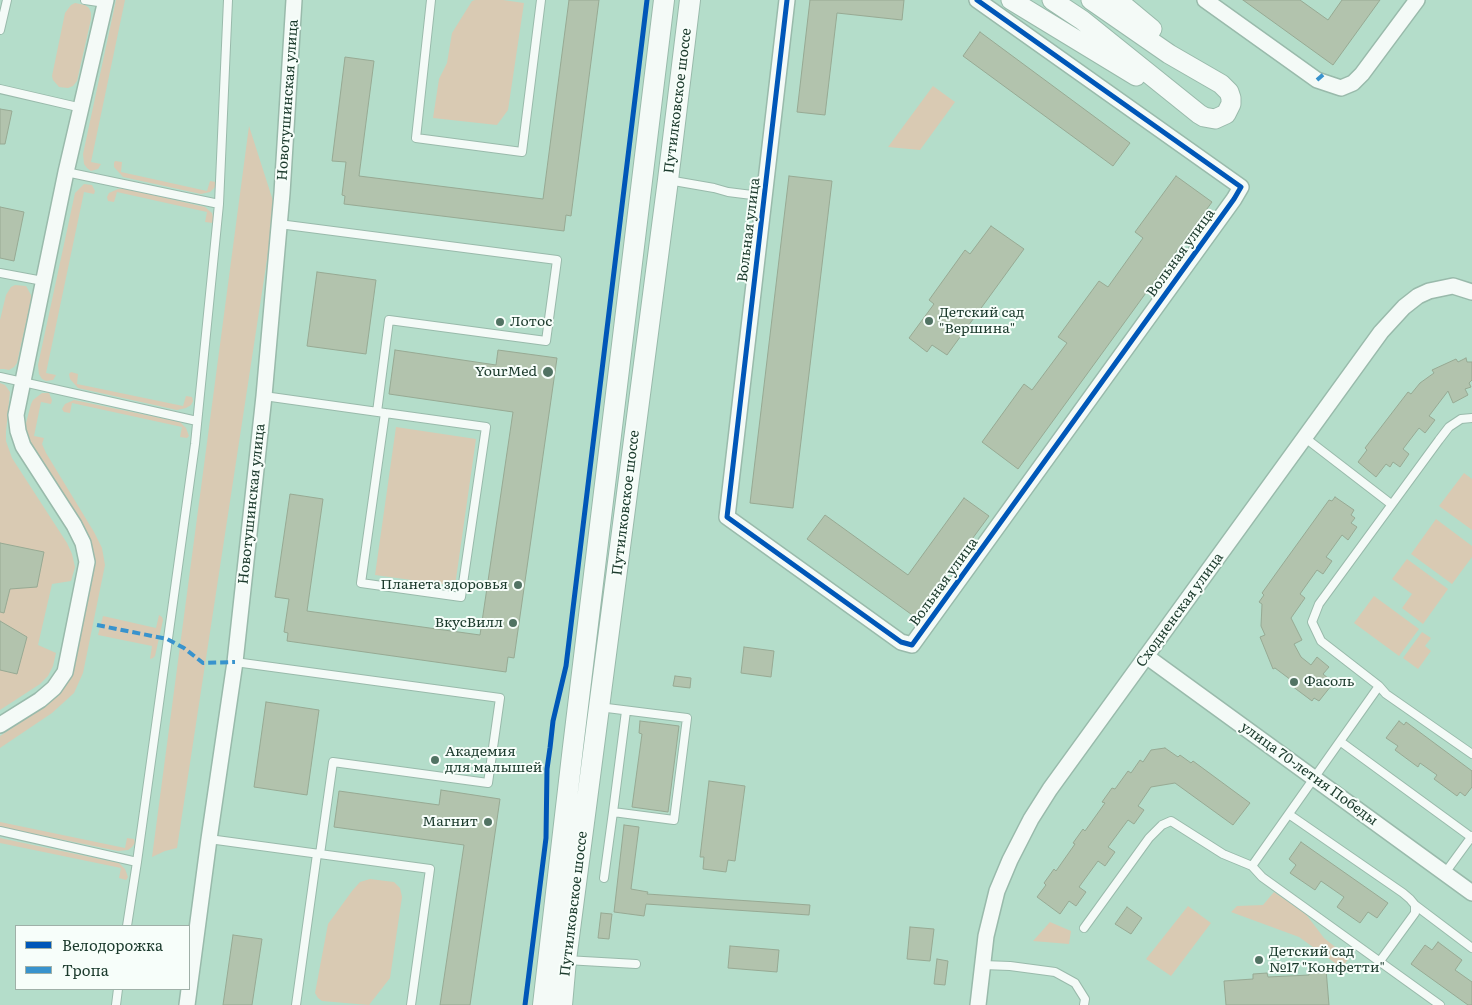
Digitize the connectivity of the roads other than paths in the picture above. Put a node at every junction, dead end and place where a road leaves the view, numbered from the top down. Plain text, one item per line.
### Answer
1 (7, 0) edge
2 (86, 0) edge
3 (228, 0) edge
4 (294, 0) edge
5 (431, 0) edge
6 (541, 0) edge
7 (664, 0) edge
8 (690, 0) edge
9 (787, 0) edge
10 (976, 0) edge
11 (1011, 0) edge
12 (1052, 0) edge
13 (1091, 0) edge
14 (1117, 0) edge
15 (1205, 0) edge
16 (1417, 0) edge
17 (106, 1) edge
18 (0, 30) edge
19 (1211, 78) junction
20 (0, 89) edge
21 (82, 108) junction
22 (1198, 114) junction
23 (66, 172) junction
24 (668, 180) junction
25 (764, 194) junction
26 (219, 204) junction
27 (279, 224) junction
28 (0, 273) edge
29 (43, 281) junction
30 (1472, 292) edge
31 (0, 377) edge
32 (23, 382) junction
33 (264, 396) junction
34 (377, 412) junction
35 (385, 413) junction
36 (1472, 418) edge
37 (197, 421) junction
38 (1304, 437) junction
39 (1391, 504) junction
40 (1146, 656) junction
41 (235, 662) junction
42 (1379, 686) junction
43 (599, 707) junction
44 (626, 711) junction
45 (0, 725) edge
46 (1341, 742) junction
47 (1472, 754) edge
48 (1315, 778) junction
49 (613, 812) junction
50 (1290, 814) junction
51 (0, 831) edge
52 (1472, 837) edge
53 (209, 839) junction
54 (319, 854) junction
55 (137, 862) junction
56 (1252, 866) junction
57 (1445, 873) junction
58 (604, 878) dead end
59 (1472, 893) edge
60 (1415, 905) junction
61 (127, 925) edge
62 (1084, 928) dead end
63 (1472, 948) edge
64 (566, 960) junction
65 (1380, 961) junction
66 (636, 964) dead end
67 (983, 965) junction
68 (190, 982) edge
69 (118, 990) edge
70 (189, 990) edge
71 (116, 1005) edge
72 (187, 1005) edge
73 (296, 1005) edge
74 (411, 1005) edge
75 (543, 1005) edge
76 (562, 1005) edge
77 (978, 1005) edge
78 (1084, 1005) edge
79 (1440, 1005) edge

1 - 18 lane
2 - 17 lane
3 - 26 lane
4 - 27 street, Новотушинская улица
5 - 6 lane
7 - 75 main road, Путилковское шоссе
8 - 24 main road, Путилковское шоссе
9 - 25 street, Вольная улица
10 - 25 street, Вольная улица
11 - 22 street
12 - 22 street
13 - 19 street
14 - 19 street
15 - 16 street
17 - 21 street
19 - 22 street
20 - 21 lane
21 - 23 street
23 - 26 lane
23 - 29 street
24 - 25 lane
24 - 43 main road, Путилковское шоссе
26 - 37 lane
27 - 33 street, Новотушинская улица
27 - 34 lane
28 - 29 lane
29 - 32 street
30 - 38 street, Сходненская улица
31 - 32 lane
32 - 37 lane
32 - 45 street
33 - 34 lane
33 - 41 street, Новотушинская улица
34 - 35 lane
35 - 35 lane
36 - 39 lane
37 - 55 lane
38 - 39 lane
38 - 40 street, Сходненская улица
39 - 42 lane
40 - 48 street, улица 70-летия Победы
40 - 67 street, Сходненская улица
41 - 53 street, Новотушинская улица
41 - 54 lane
42 - 46 lane
42 - 47 lane
43 - 44 lane
43 - 64 main road, Путилковское шоссе
44 - 49 lane
44 - 49 lane
46 - 48 lane
46 - 52 lane
48 - 50 lane
48 - 57 street, улица 70-летия Победы
49 - 58 lane
50 - 56 lane
50 - 60 lane
51 - 55 lane
52 - 57 lane
53 - 54 lane
53 - 68 street, Новотушинская улица
54 - 73 lane
54 - 74 lane
55 - 61 lane
56 - 62 lane
56 - 65 lane
57 - 59 street, улица 70-летия Победы
60 - 63 lane
60 - 65 lane
64 - 66 lane
64 - 76 main road, Путилковское шоссе
65 - 79 lane
67 - 77 street, Сходненская улица
67 - 78 lane
69 - 71 lane
70 - 72 street, Новотушинская улица

